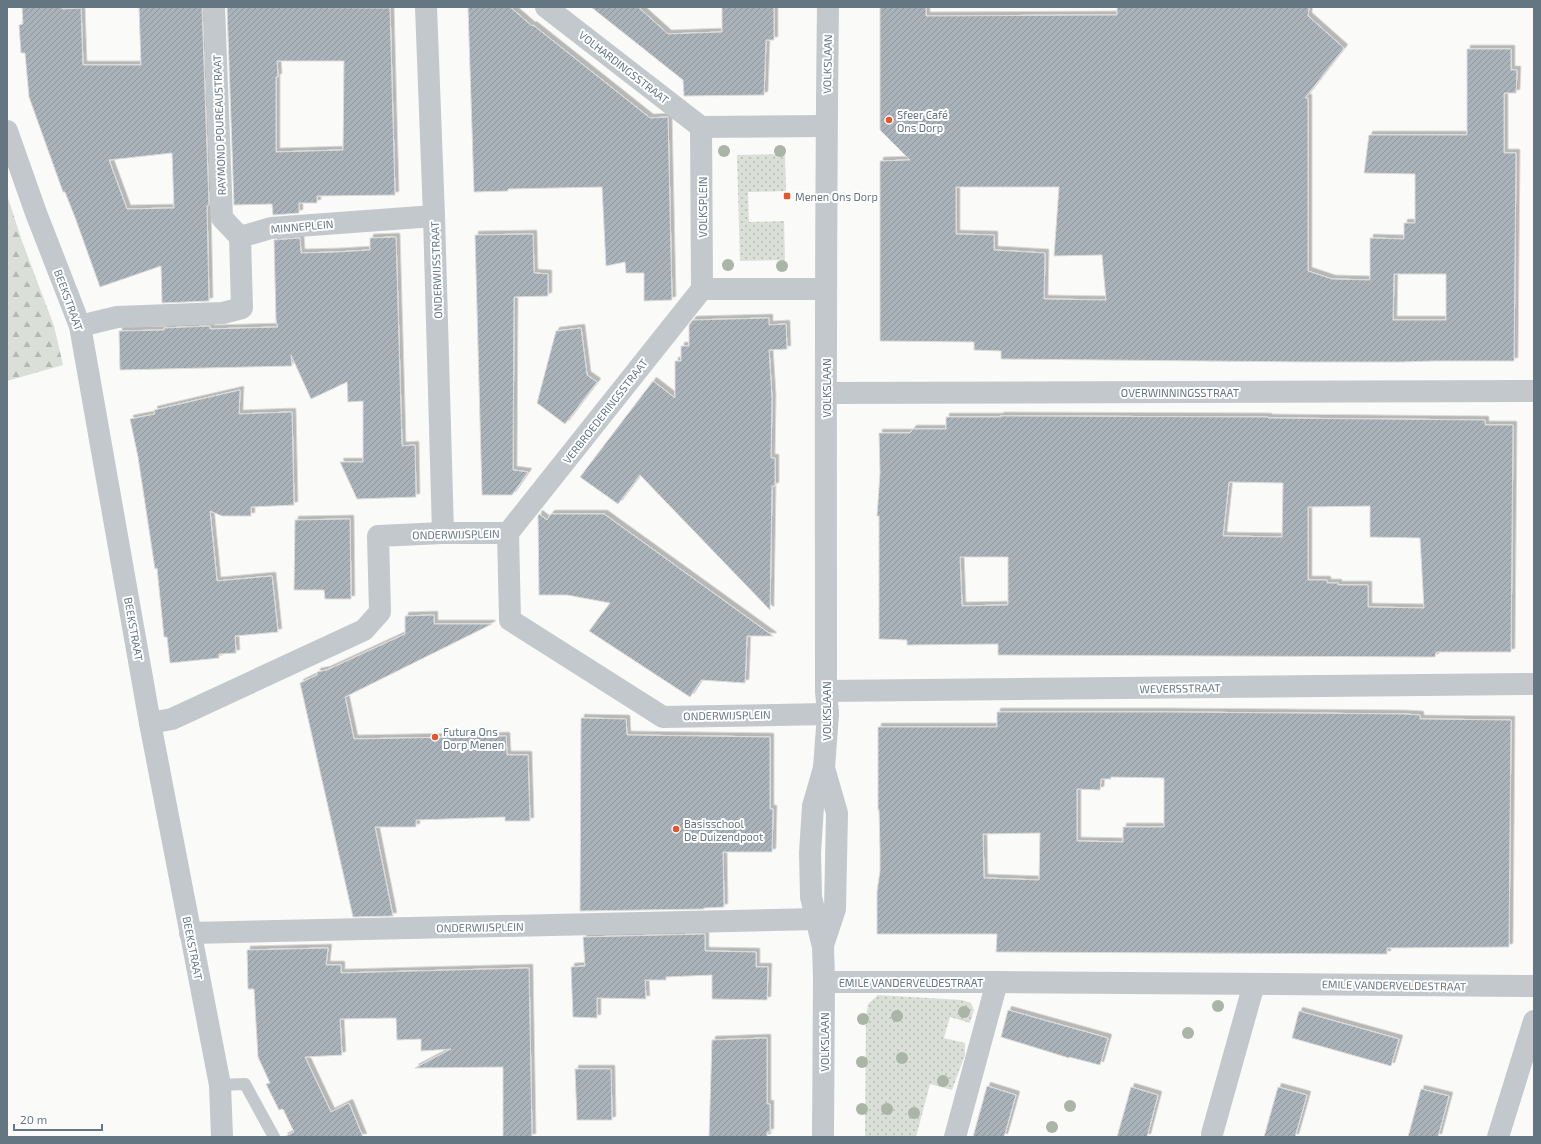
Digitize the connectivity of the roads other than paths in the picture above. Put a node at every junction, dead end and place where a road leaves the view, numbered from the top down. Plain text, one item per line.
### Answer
1 (214, 7) edge
2 (426, 7) edge
3 (546, 7) edge
4 (828, 7) edge
5 (826, 126) junction
6 (702, 127) junction
7 (7, 131) edge
8 (434, 216) junction
9 (240, 237) junction
10 (702, 289) junction
11 (825, 289) junction
12 (80, 326) junction
13 (1534, 392) edge
14 (826, 393) junction
15 (443, 533) junction
16 (508, 533) junction
17 (1534, 684) edge
18 (826, 691) junction
19 (828, 714) junction
20 (150, 723) junction
21 (824, 768) junction
22 (817, 919) junction
23 (190, 933) junction
24 (823, 946) junction
25 (824, 982) junction
26 (997, 982) junction
27 (1254, 984) junction
28 (1534, 986) edge
29 (1534, 1021) edge
30 (220, 1085) junction
31 (1212, 1134) dead end
32 (222, 1137) edge
33 (274, 1137) edge
34 (823, 1137) edge
35 (955, 1137) edge
36 (1498, 1137) edge

1 - 9 street, RAYMOND POUREAUSTRAAT
2 - 8 street, ONDERWIJSSTRAAT
3 - 6 street, VOLHARDINGSSTRAAT
4 - 5 street, VOLKSLAAN
5 - 6 street
5 - 11 street, VOLKSLAAN
6 - 10 street, VOLKSPLEIN
7 - 12 street, BEEKSTRAAT
8 - 9 street, MINNEPLEIN
8 - 15 street, ONDERWIJSSTRAAT
9 - 12 street
10 - 11 street
10 - 16 street, VERBROEDERINGSSTRAAT
11 - 14 street, VOLKSLAAN
12 - 20 street, BEEKSTRAAT
13 - 14 street, OVERWINNINGSSTRAAT
14 - 18 street, VOLKSLAAN
15 - 16 street, ONDERWIJSPLEIN
15 - 20 street, ONDERWIJSPLEIN
16 - 19 street, ONDERWIJSPLEIN
17 - 18 street, WEVERSSTRAAT
18 - 19 street, VOLKSLAAN
19 - 21 street, VOLKSLAAN
20 - 23 street, BEEKSTRAAT
21 - 22 street, VOLKSLAAN
21 - 24 street, VOLKSLAAN
22 - 23 street, ONDERWIJSPLEIN
22 - 24 street, VOLKSLAAN
23 - 30 street, BEEKSTRAAT
24 - 25 street, VOLKSLAAN
25 - 26 street, EMILE VANDERVELDESTRAAT
25 - 34 street, VOLKSLAAN
26 - 27 street, EMILE VANDERVELDESTRAAT
26 - 35 street, EMILE VANDERVELDESTRAAT
27 - 28 street, EMILE VANDERVELDESTRAAT
27 - 31 street
29 - 36 street
30 - 32 street, BEEKSTRAAT
30 - 33 lane

